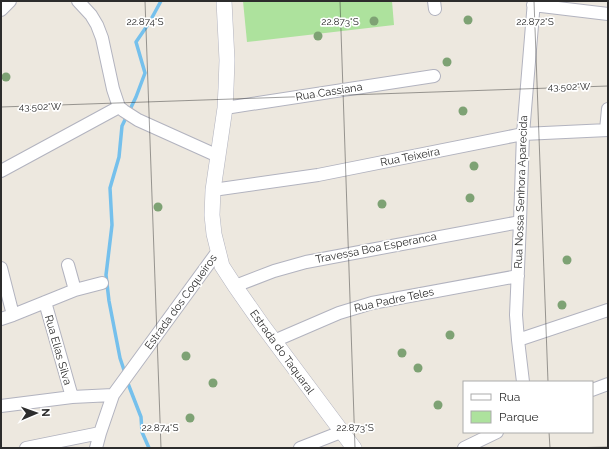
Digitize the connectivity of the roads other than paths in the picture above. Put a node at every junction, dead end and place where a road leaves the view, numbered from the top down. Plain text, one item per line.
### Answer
1 (10, 1) edge
2 (78, 1) edge
3 (224, 1) edge
4 (533, 3) edge
5 (1, 10) edge
6 (608, 14) edge
7 (434, 76) dead end
8 (225, 108) junction
9 (121, 109) junction
10 (608, 109) edge
11 (607, 130) edge
12 (522, 134) junction
13 (218, 156) junction
14 (1, 171) edge
15 (213, 190) junction
16 (520, 222) junction
17 (218, 251) junction
18 (68, 264) dead end
19 (1, 268) edge
20 (518, 276) junction
21 (102, 283) dead end
22 (235, 286) junction
23 (75, 290) junction
24 (45, 302) junction
25 (608, 310) edge
26 (13, 316) junction
27 (1, 319) edge
28 (518, 340) junction
29 (274, 341) junction
30 (523, 381) edge
31 (608, 384) edge
32 (593, 390) edge
33 (113, 396) junction
34 (72, 397) junction
35 (1, 406) edge
36 (100, 432) junction
37 (341, 432) junction
38 (495, 433) edge
39 (26, 448) edge
40 (96, 448) edge
41 (300, 448) edge
42 (354, 448) edge
43 (464, 448) edge

1 - 5 street
2 - 9 street
3 - 8 street, Estrada dos Coqueiros
4 - 6 street
4 - 12 street, Rua Nossa Senhora Aparecida
7 - 8 street, Rua Cassiana
8 - 13 street, Estrada dos Coqueiros
9 - 13 street
9 - 14 street
10 - 11 street
11 - 12 street, Rua Teixeira
12 - 15 street, Rua Teixeira
12 - 16 street, Rua Nossa Senhora Aparecida
13 - 15 street, Estrada dos Coqueiros
15 - 17 street, Estrada dos Coqueiros
16 - 20 street, Rua Nossa Senhora Aparecida
16 - 22 street, Travessa Boa Esperanca
17 - 22 street, Estrada do Taquaral
17 - 33 street, Estrada dos Coqueiros
18 - 23 street
19 - 26 street
20 - 28 street, Rua Nossa Senhora Aparecida
20 - 29 street, Rua Padre Teles
21 - 23 street
22 - 29 street, Estrada do Taquaral
23 - 24 street
24 - 26 street
24 - 34 street, Rua Elias Silva
25 - 28 street
26 - 27 street
28 - 30 street, Rua Nossa Senhora Aparecida
29 - 37 street, Estrada do Taquaral
31 - 32 street
33 - 34 street
33 - 36 street, Estrada dos Coqueiros
34 - 35 street
36 - 39 street
36 - 40 street, Estrada dos Coqueiros
37 - 41 street
37 - 42 street, Estrada do Taquaral
38 - 43 street

